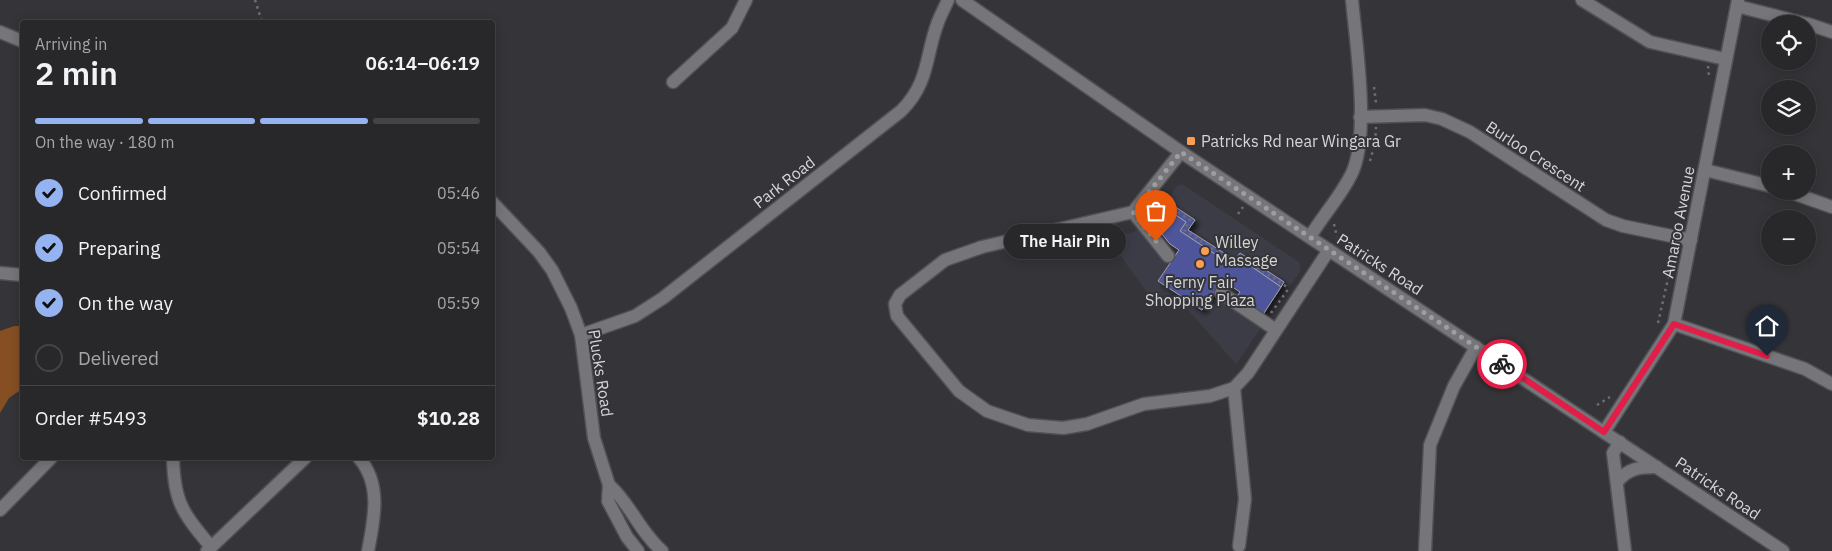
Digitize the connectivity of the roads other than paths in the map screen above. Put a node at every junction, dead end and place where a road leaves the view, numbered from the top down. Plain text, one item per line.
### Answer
1 (746, 0) edge
2 (948, 0) edge
3 (962, 0) edge
4 (1352, 0) edge
5 (1582, 0) edge
6 (1738, 3) edge
7 (1777, 15) edge
8 (1816, 27) edge
9 (0, 32) edge
10 (1832, 32) edge
11 (20, 40) edge
12 (1725, 59) junction
13 (673, 82) dead end
14 (1360, 117) junction
15 (1181, 152) junction
16 (1705, 170) junction
17 (1761, 184) edge
18 (1814, 200) edge
19 (495, 205) edge
20 (1832, 206) edge
21 (1133, 212) junction
22 (1310, 237) junction
23 (1691, 240) junction
24 (1329, 250) junction
25 (1168, 256) dead end
26 (0, 273) edge
27 (20, 275) edge
28 (1220, 294) dead end
29 (1674, 324) junction
30 (1276, 330) junction
31 (581, 335) junction
32 (1476, 347) junction
33 (1832, 384) edge
34 (1234, 388) junction
35 (1604, 432) junction
36 (1620, 442) junction
37 (49, 460) edge
38 (173, 460) edge
39 (303, 460) edge
40 (361, 460) edge
41 (1657, 467) junction
42 (1617, 482) junction
43 (608, 485) junction
44 (0, 510) edge
45 (626, 536) junction
46 (1239, 546) dead end
47 (209, 549) edge
48 (368, 551) edge
49 (628, 551) edge
50 (638, 551) edge
51 (662, 551) edge
52 (1425, 551) edge
53 (1625, 551) edge
54 (1783, 551) edge

1 - 13 street
2 - 31 street, Park Road
3 - 15 street, Patricks Road
4 - 14 street
5 - 12 street
6 - 7 street
6 - 12 street, Amaroo Avenue
8 - 10 street
9 - 11 street
12 - 16 street, Amaroo Avenue
14 - 22 street
14 - 23 street, Burloo Crescent
15 - 21 street
15 - 22 street, Patricks Road
16 - 17 street
16 - 23 street, Amaroo Avenue
18 - 20 street
19 - 31 street, Plucks Road
21 - 25 street
21 - 34 street
22 - 24 street, Patricks Road
23 - 29 street, Amaroo Avenue
24 - 30 street
24 - 32 street, Patricks Road
26 - 27 street
28 - 30 street
29 - 33 street
29 - 35 street, Amaroo Avenue
30 - 34 street
31 - 43 street, Plucks Road
32 - 35 street, Patricks Road
32 - 52 street
34 - 46 street
35 - 36 street, Patricks Road
36 - 41 street, Patricks Road
36 - 42 street
37 - 44 street
38 - 47 street
39 - 47 street
40 - 48 street
41 - 42 street
41 - 54 street, Patricks Road
42 - 53 street
43 - 45 street, Plucks Road
43 - 51 street, Plucks Road
45 - 49 street
45 - 50 street, Plucks Road

